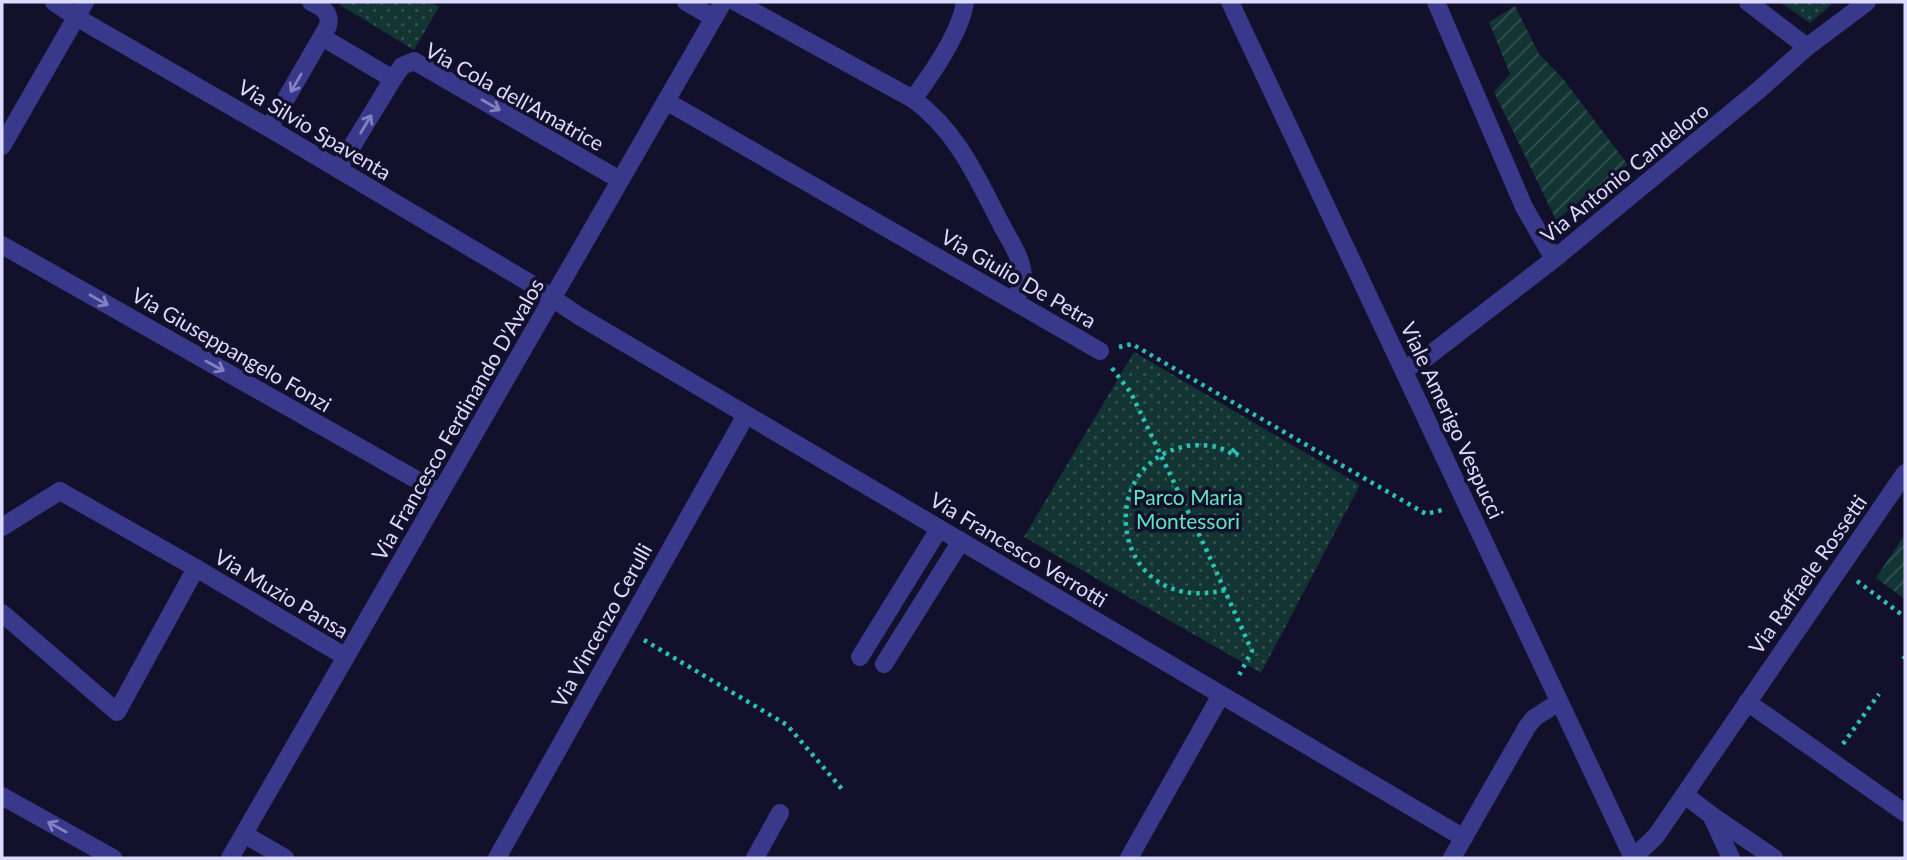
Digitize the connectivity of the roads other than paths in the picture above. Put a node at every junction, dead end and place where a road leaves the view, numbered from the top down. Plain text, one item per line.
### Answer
1 (54, 2) edge
2 (311, 2) edge
3 (686, 2) edge
4 (723, 2) edge
5 (736, 2) edge
6 (965, 2) edge
7 (1230, 2) edge
8 (1436, 2) edge
9 (1748, 2) edge
10 (1867, 2) edge
11 (81, 9) edge
12 (714, 18) junction
13 (322, 37) junction
14 (1807, 47) junction
15 (393, 79) junction
16 (913, 99) junction
17 (666, 101) junction
18 (269, 128) junction
19 (2, 146) edge
20 (338, 169) junction
21 (620, 180) junction
22 (2, 245) edge
23 (1554, 259) junction
24 (552, 298) junction
25 (1014, 301) junction
26 (1100, 351) road end
27 (1404, 369) junction
28 (746, 415) junction
29 (1905, 472) edge
30 (440, 494) junction
31 (2, 527) edge
32 (939, 529) junction
33 (961, 541) junction
34 (196, 568) junction
35 (2, 613) edge
36 (345, 657) junction
37 (860, 657) dead end
38 (884, 664) dead end
39 (1221, 695) junction
40 (1559, 702) junction
41 (1747, 702) junction
42 (1685, 794) junction
43 (2, 796) edge
44 (780, 813) dead end
45 (1905, 813) edge
46 (1711, 815) junction
47 (244, 834) junction
48 (1464, 838) junction
49 (113, 858) edge
50 (230, 858) edge
51 (285, 858) edge
52 (497, 858) edge
53 (755, 858) edge
54 (1129, 858) edge
55 (1452, 858) edge
56 (1633, 858) edge
57 (1731, 858) edge
58 (1774, 858) edge

1 - 11 street, Via Silvio Spaventa
2 - 13 street
3 - 12 street
4 - 12 street, Via Francesco Ferdinando D'Avalos
5 - 16 street
6 - 16 street
7 - 27 street, Viale Amerigo Vespucci
8 - 23 street
9 - 14 street
10 - 14 street, Via Antonio Candeloro
11 - 18 street, Via Silvio Spaventa
11 - 19 street
12 - 17 street, Via Francesco Ferdinando D'Avalos
13 - 15 street
13 -> 18 street
14 - 23 street, Via Antonio Candeloro
20 -> 15 street, Via Cola dell'Amatrice
15 -> 21 street, Via Cola dell'Amatrice
16 - 25 street
17 - 21 street, Via Francesco Ferdinando D'Avalos
17 - 25 street, Via Giulio De Petra
18 - 20 street, Via Silvio Spaventa
20 - 24 street, Via Silvio Spaventa
21 - 24 street, Via Francesco Ferdinando D'Avalos
22 -> 30 street, Via Giuseppangelo Fonzi
23 - 27 street, Via Antonio Candeloro
24 - 28 street, Via Francesco Verrotti
24 - 30 street, Via Francesco Ferdinando D'Avalos
25 - 26 street, Via Giulio De Petra
27 - 40 street, Viale Amerigo Vespucci
28 - 32 street, Via Francesco Verrotti
28 - 52 street, Via Vincenzo Cerulli
29 - 41 street, Via Raffaele Rossetti
30 - 36 street, Via Francesco Ferdinando D'Avalos
31 - 34 street, Via Muzio Pansa
32 - 33 street, Via Francesco Verrotti
32 - 37 street
33 - 38 street
33 - 39 street, Via Francesco Verrotti
34 - 35 street, Via Muzio Pansa
34 - 36 street, Via Muzio Pansa
36 - 47 street, Via Francesco Ferdinando D'Avalos
39 - 48 street, Via Francesco Verrotti
39 - 54 street
40 - 48 street
40 - 56 street, Viale Amerigo Vespucci
41 - 42 street, Via Raffaele Rossetti
41 - 45 street
42 - 46 street
42 - 56 street, Via Raffaele Rossetti
49 -> 43 street
44 - 53 street
46 - 57 street
46 - 58 street
47 - 50 street, Via Francesco Ferdinando D'Avalos
47 - 51 street
48 - 55 street

